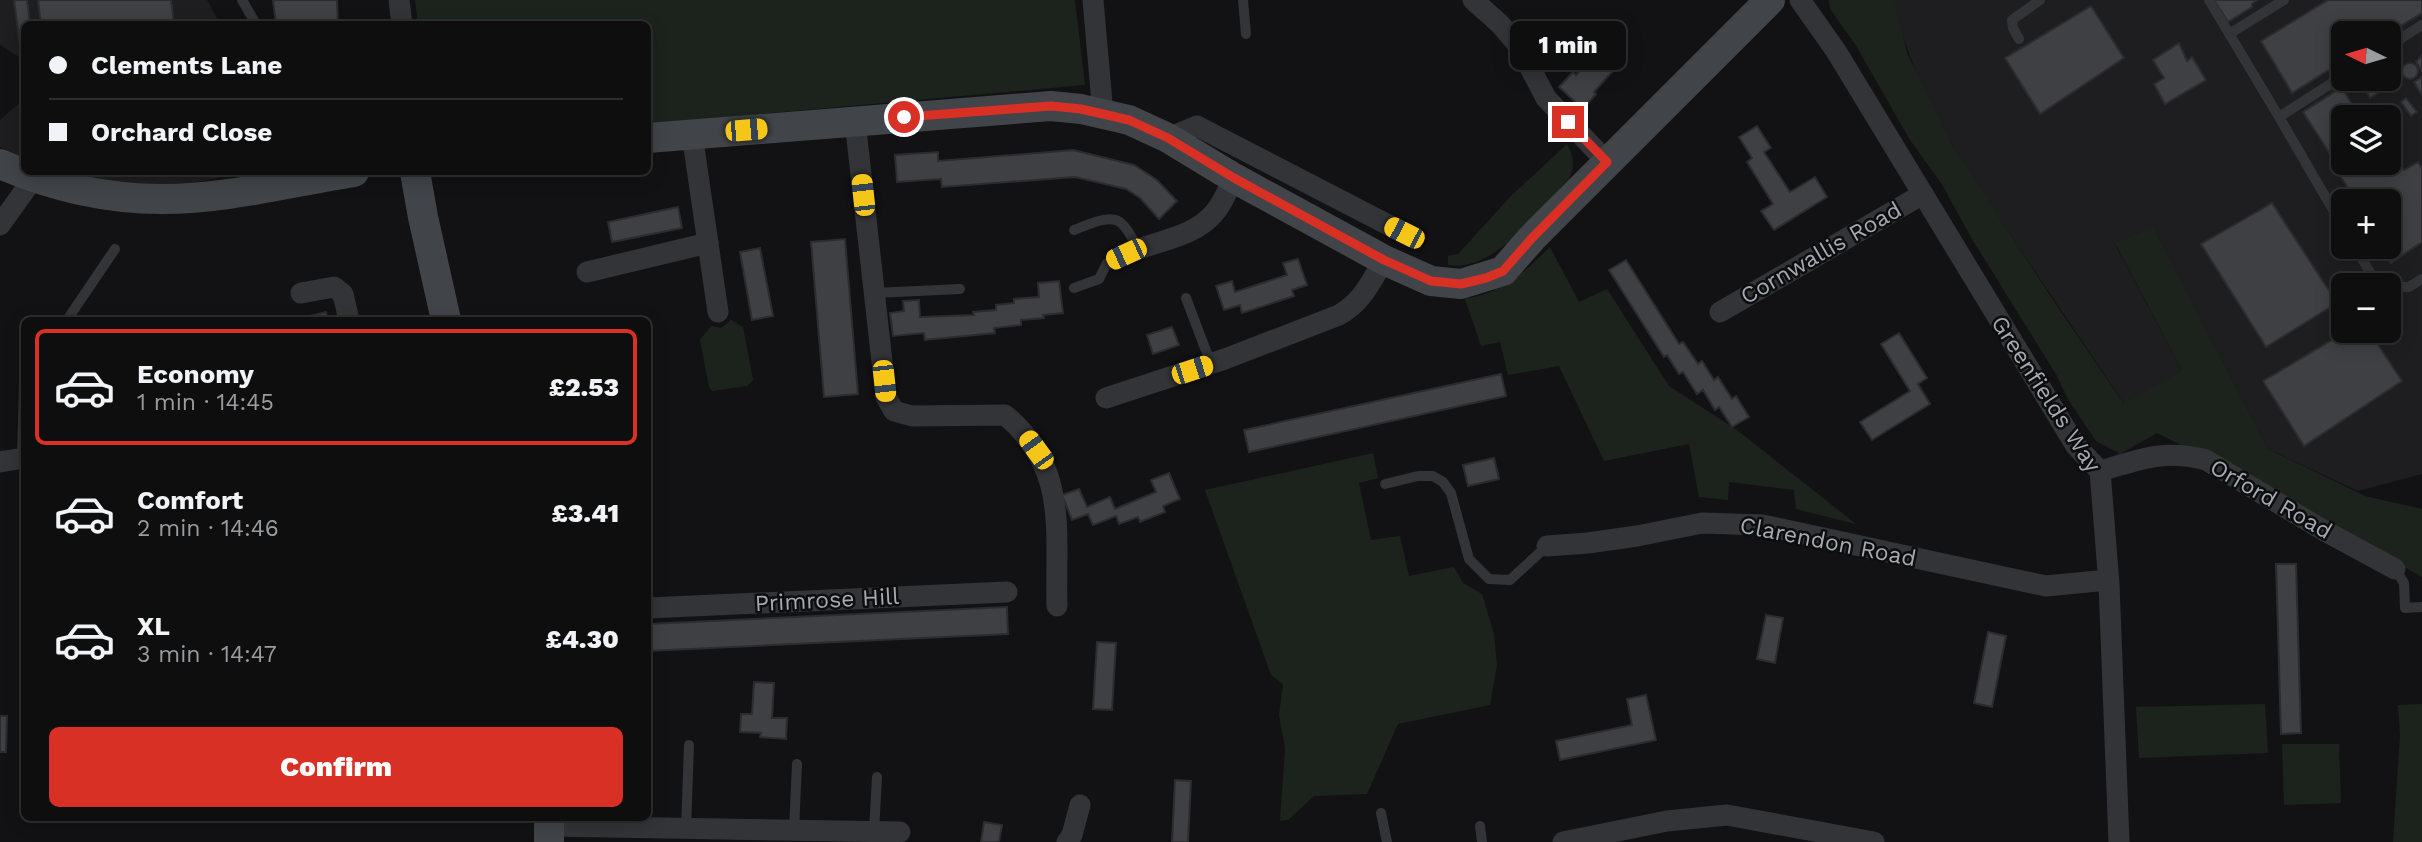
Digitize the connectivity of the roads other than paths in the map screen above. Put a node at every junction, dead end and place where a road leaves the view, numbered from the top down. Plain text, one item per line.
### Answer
1 (242, 0) edge
2 (399, 0) edge
3 (1093, 0) edge
4 (1242, 0) edge
5 (1473, 0) edge
6 (1770, 0) edge
7 (1800, 0) edge
8 (2040, 0) edge
9 (2209, 0) edge
10 (2284, 0) edge
11 (254, 21) edge
12 (402, 21) edge
13 (2422, 25) edge
14 (1246, 34) dead end
15 (2229, 34) junction
16 (2401, 38) edge
17 (2019, 39) dead end
18 (2331, 84) edge
19 (1103, 114) junction
20 (2279, 117) junction
21 (855, 121) junction
22 (692, 134) junction
23 (651, 138) edge
24 (1168, 138) junction
25 (1607, 162) junction
26 (0, 164) edge
27 (21, 174) edge
28 (24, 175) edge
29 (336, 175) edge
30 (416, 175) edge
31 (1234, 178) junction
32 (33, 179) junction
33 (1923, 194) junction
34 (2331, 206) edge
35 (0, 225) edge
36 (1074, 230) dead end
37 (1404, 233) dead end
38 (708, 243) junction
39 (115, 248) dead end
40 (1132, 251) junction
41 (1384, 260) junction
42 (587, 272) dead end
43 (2422, 279) edge
44 (2401, 287) edge
45 (1074, 288) dead end
46 (960, 289) dead end
47 (301, 293) dead end
48 (874, 293) junction
49 (1186, 298) dead end
50 (718, 312) dead end
51 (1720, 312) dead end
52 (69, 317) edge
53 (348, 317) edge
54 (445, 317) edge
55 (1211, 364) junction
56 (1106, 398) dead end
57 (21, 458) edge
58 (0, 462) edge
59 (2100, 471) junction
60 (1385, 484) dead end
61 (1547, 545) joint
62 (2395, 569) joint
63 (2108, 580) junction
64 (1007, 592) dead end
65 (1057, 606) dead end
66 (2422, 607) edge
67 (651, 608) edge
68 (690, 745) dead end
69 (797, 764) dead end
70 (877, 777) dead end
71 (1080, 805) dead end
72 (1381, 813) dead end
73 (1480, 827) dead end
74 (549, 828) edge
75 (686, 829) junction
76 (794, 830) junction
77 (874, 832) junction
78 (900, 832) dead end
79 (726, 836) edge
80 (1067, 842) edge
81 (1387, 842) edge
82 (1482, 842) edge
83 (1563, 842) edge
84 (1874, 842) edge
85 (2119, 842) edge

1 - 11 lane
2 - 12 street
3 - 19 street
4 - 14 lane
5 - 25 street
6 - 25 street
7 - 33 street, Greenfields Way
8 - 17 lane
9 - 15 lane
10 - 15 lane
13 - 16 lane
15 - 20 lane
18 - 20 lane
19 - 21 street
19 - 24 street
20 - 34 lane
21 - 22 street
21 - 48 street
22 - 23 street
22 - 38 street
24 - 31 street
24 - 37 street
25 - 41 street
26 - 27 street
28 - 32 street
29 - 32 street
30 - 54 street
31 - 40 street
31 - 41 street
32 - 35 street
33 - 51 street, Cornwallis Road
33 - 59 street, Greenfields Way
36 - 40 lane
38 - 42 street
38 - 50 street
39 - 52 lane
40 - 45 lane
41 - 55 street
43 - 44 lane
46 - 48 lane
47 - 53 street
48 - 65 street
49 - 55 lane
55 - 56 street
57 - 58 street
59 - 62 street, Orford Road
59 - 63 street, Greenfields Way
60 - 61 lane
61 - 63 street, Clarendon Road
62 - 66 lane
63 - 85 street, Greenfields Way
64 - 67 street, Primrose Hill
68 - 75 lane
69 - 76 lane
70 - 77 lane
71 - 80 street
72 - 81 lane
73 - 82 lane
74 - 75 street
75 - 79 street
76 - 77 street
76 - 79 street
77 - 78 street
83 - 84 street

